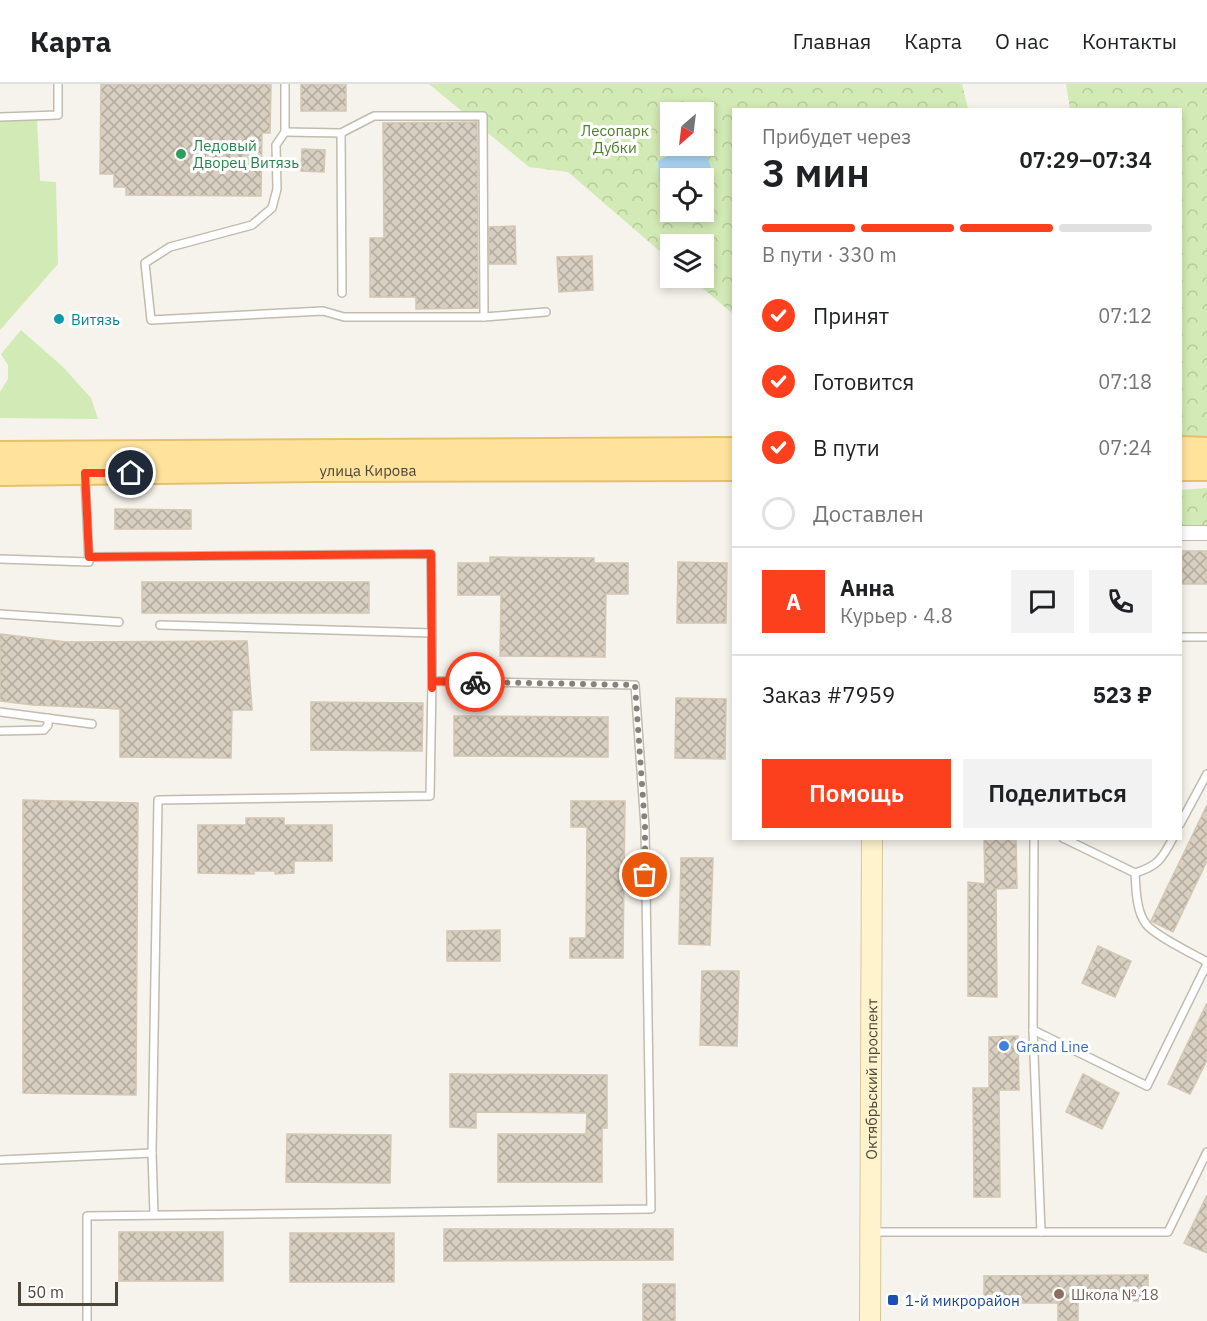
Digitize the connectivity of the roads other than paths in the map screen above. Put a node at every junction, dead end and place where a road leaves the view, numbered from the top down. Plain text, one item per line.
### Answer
1 (58, 84) edge
2 (285, 84) edge
3 (0, 117) edge
4 (285, 132) junction
5 (341, 133) junction
6 (342, 292) dead end
7 (546, 312) dead end
8 (484, 317) junction
9 (1182, 448) edge
10 (732, 449) edge
11 (1207, 449) edge
12 (0, 453) edge
13 (732, 469) edge
14 (1182, 469) edge
15 (1207, 469) edge
16 (85, 473) junction
17 (0, 474) edge
18 (1182, 533) edge
19 (1207, 533) edge
20 (89, 557) junction
21 (0, 559) edge
22 (0, 614) edge
23 (119, 622) dead end
24 (160, 626) dead end
25 (432, 633) junction
26 (1182, 637) edge
27 (1207, 637) edge
28 (432, 688) junction
29 (0, 712) edge
30 (48, 718) junction
31 (92, 724) dead end
32 (0, 731) edge
33 (1207, 774) edge
34 (1182, 820) edge
35 (872, 840) edge
36 (1034, 840) edge
37 (1067, 840) edge
38 (1172, 840) edge
39 (1135, 873) junction
40 (1207, 963) edge
41 (1033, 1030) junction
42 (1207, 1152) edge
43 (152, 1153) junction
44 (0, 1160) edge
45 (154, 1215) junction
46 (870, 1232) junction
47 (1041, 1232) junction
48 (87, 1321) edge
49 (870, 1321) edge

1 - 3 lane
2 - 4 lane
4 - 5 lane
4 - 8 lane
5 - 6 lane
5 - 8 lane
7 - 8 lane
9 - 11 main road
10 - 12 main road, улица Кирова
13 - 16 main road, улица Кирова
14 - 15 main road
16 - 17 main road, улица Кирова
16 - 20 lane
18 - 19 street
20 - 21 lane
20 - 25 lane
22 - 23 lane
24 - 25 lane
25 - 28 lane
26 - 27 lane
28 - 43 lane
28 - 45 lane
29 - 30 lane
30 - 31 lane
30 - 32 lane
33 - 34 lane
35 - 46 main road, Октябрьский проспект
36 - 41 lane
37 - 39 lane
38 - 39 lane
39 - 40 lane
40 - 41 lane
41 - 47 lane
42 - 47 lane
43 - 44 lane
43 - 45 lane
45 - 48 lane
46 - 47 lane
46 - 49 main road, Октябрьский проспект

